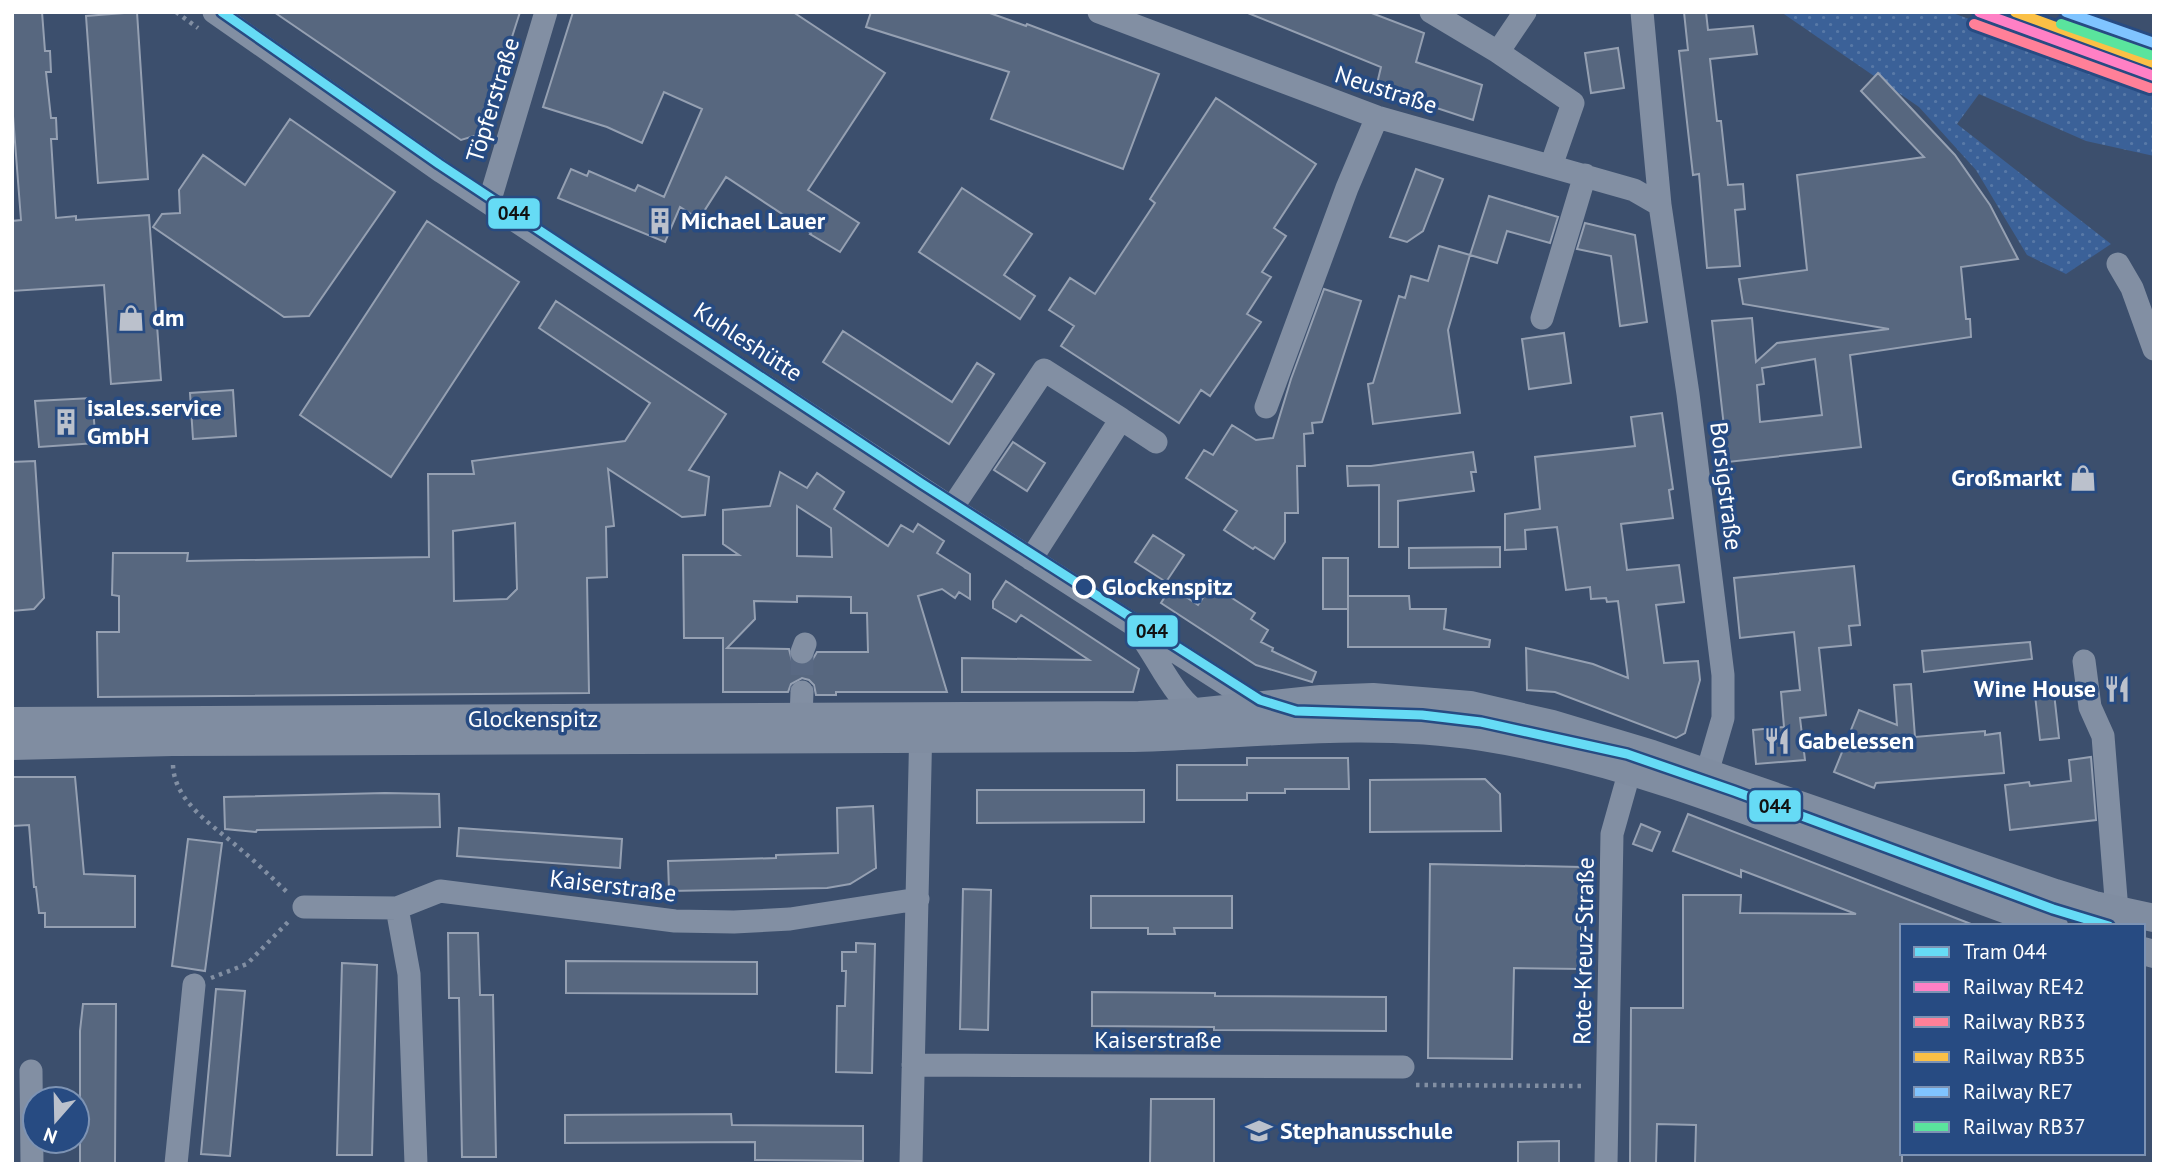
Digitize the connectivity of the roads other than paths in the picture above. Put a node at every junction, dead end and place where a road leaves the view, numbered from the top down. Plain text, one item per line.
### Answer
1 (214, 12) edge
2 (546, 12) edge
3 (1099, 12) edge
4 (1431, 12) edge
5 (1524, 12) edge
6 (1643, 12) edge
7 (1498, 52) junction
8 (1377, 117) junction
9 (1551, 166) junction
10 (1585, 175) junction
11 (489, 203) junction
12 (1660, 205) junction
13 (2118, 264) dead end
14 (1542, 318) dead end
15 (2154, 349) edge
16 (1266, 407) dead end
17 (1121, 419) junction
18 (1156, 442) dead end
19 (953, 508) junction
20 (1031, 559) junction
21 (1133, 625) junction
22 (2084, 661) dead end
23 (1196, 712) junction
24 (1262, 719) junction
25 (12, 721) edge
26 (921, 727) junction
27 (12, 746) edge
28 (1652, 754) junction
29 (1630, 770) junction
30 (1707, 773) junction
31 (918, 899) junction
32 (304, 907) road end
33 (397, 908) junction
34 (2117, 911) junction
35 (2154, 918) edge
36 (2049, 924) edge
37 (194, 985) road end
38 (914, 1065) junction
39 (1403, 1068) road end
40 (31, 1071) dead end
41 (32, 1164) edge
42 (176, 1164) edge
43 (415, 1164) edge
44 (911, 1164) edge
45 (1606, 1164) edge

1 - 11 street, Kuhleshütte
2 - 11 street, Töpferstraße
3 - 8 street, Neustraße
4 - 7 street
5 - 7 street
6 - 12 street, Borsigstraße
7 - 9 street
8 - 9 street, Neustraße
8 - 16 street
9 - 10 street, Neustraße
10 - 12 street, Neustraße
10 - 14 street
11 - 19 street, Kuhleshütte
12 - 30 street, Borsigstraße
13 - 15 street
17 - 18 street
17 - 19 street
17 - 20 street
19 - 20 street, Kuhleshütte
20 - 21 street, Kuhleshütte
21 - 23 street
21 - 24 street, Kuhleshütte
22 - 34 street
23 - 24 main road, Glockenspitz
23 - 26 main road, Glockenspitz
24 - 26 main road, Glockenspitz
24 - 28 main road, Glockenspitz
24 - 29 main road, Glockenspitz
25 - 26 main road, Glockenspitz
26 - 27 main road, Glockenspitz
26 - 31 street
28 - 29 street
28 - 30 main road, Glockenspitz
29 - 36 main road, Glockenspitz
29 - 45 street, Rote-Kreuz-Straße
30 - 34 main road, Glockenspitz
31 - 33 street, Kaiserstraße
31 - 38 street
32 - 33 street, Kaiserstraße
33 - 43 street
34 - 35 main road, Glockenspitz
37 - 42 street
38 - 39 street, Kaiserstraße
38 - 44 street
40 - 41 street

